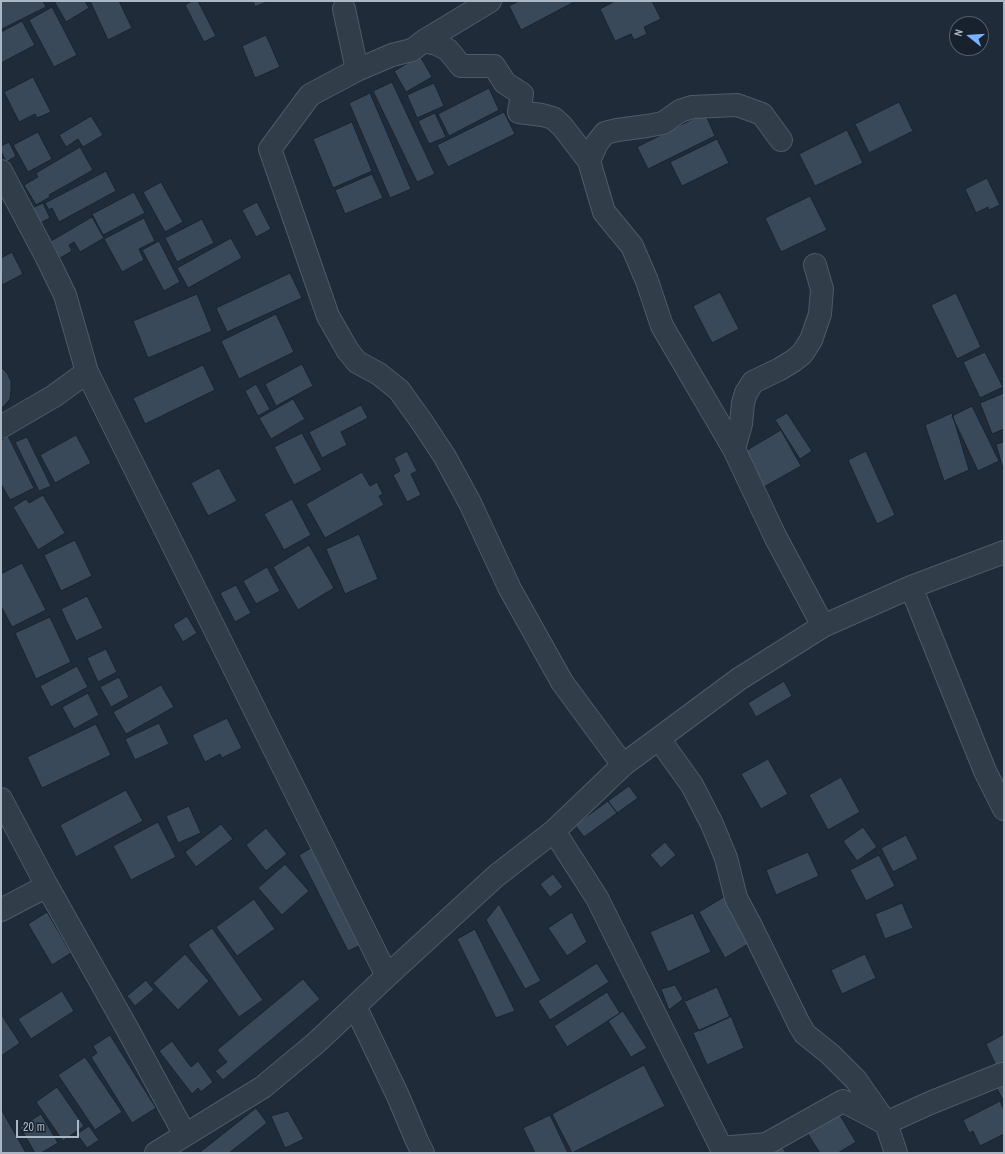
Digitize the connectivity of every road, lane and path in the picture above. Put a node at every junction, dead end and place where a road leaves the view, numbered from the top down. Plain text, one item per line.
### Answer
1 (490, 1) edge
2 (344, 9) dead end
3 (424, 42) junction
4 (357, 70) junction
5 (781, 140) dead end
6 (589, 161) junction
7 (1, 171) edge
8 (815, 265) dead end
9 (87, 372) junction
10 (1, 427) edge
11 (734, 449) junction
12 (1004, 552) edge
13 (911, 587) junction
14 (823, 626) junction
15 (659, 739) junction
16 (623, 765) junction
17 (1, 799) edge
18 (1004, 809) edge
19 (554, 831) junction
20 (47, 886) junction
21 (1, 910) edge
22 (387, 976) junction
23 (356, 1006) junction
24 (1002, 1074) dead end
25 (886, 1123) junction
26 (185, 1135) junction
27 (723, 1150) edge
28 (156, 1153) edge
29 (423, 1153) edge
30 (896, 1153) edge

1 - 3 street
2 - 4 street
3 - 4 street
3 - 6 street
4 - 16 street
5 - 6 street
6 - 11 street
7 - 9 street
8 - 11 street
9 - 10 street
9 - 22 street
11 - 14 street
12 - 13 street
13 - 14 street
13 - 18 street
14 - 15 street
15 - 16 street
15 - 25 street
16 - 19 street
17 - 20 street
19 - 22 street
19 - 27 street
20 - 21 street
20 - 26 street
22 - 23 street
23 - 26 street
23 - 29 street
24 - 25 street
25 - 27 street
25 - 30 street
26 - 28 street

